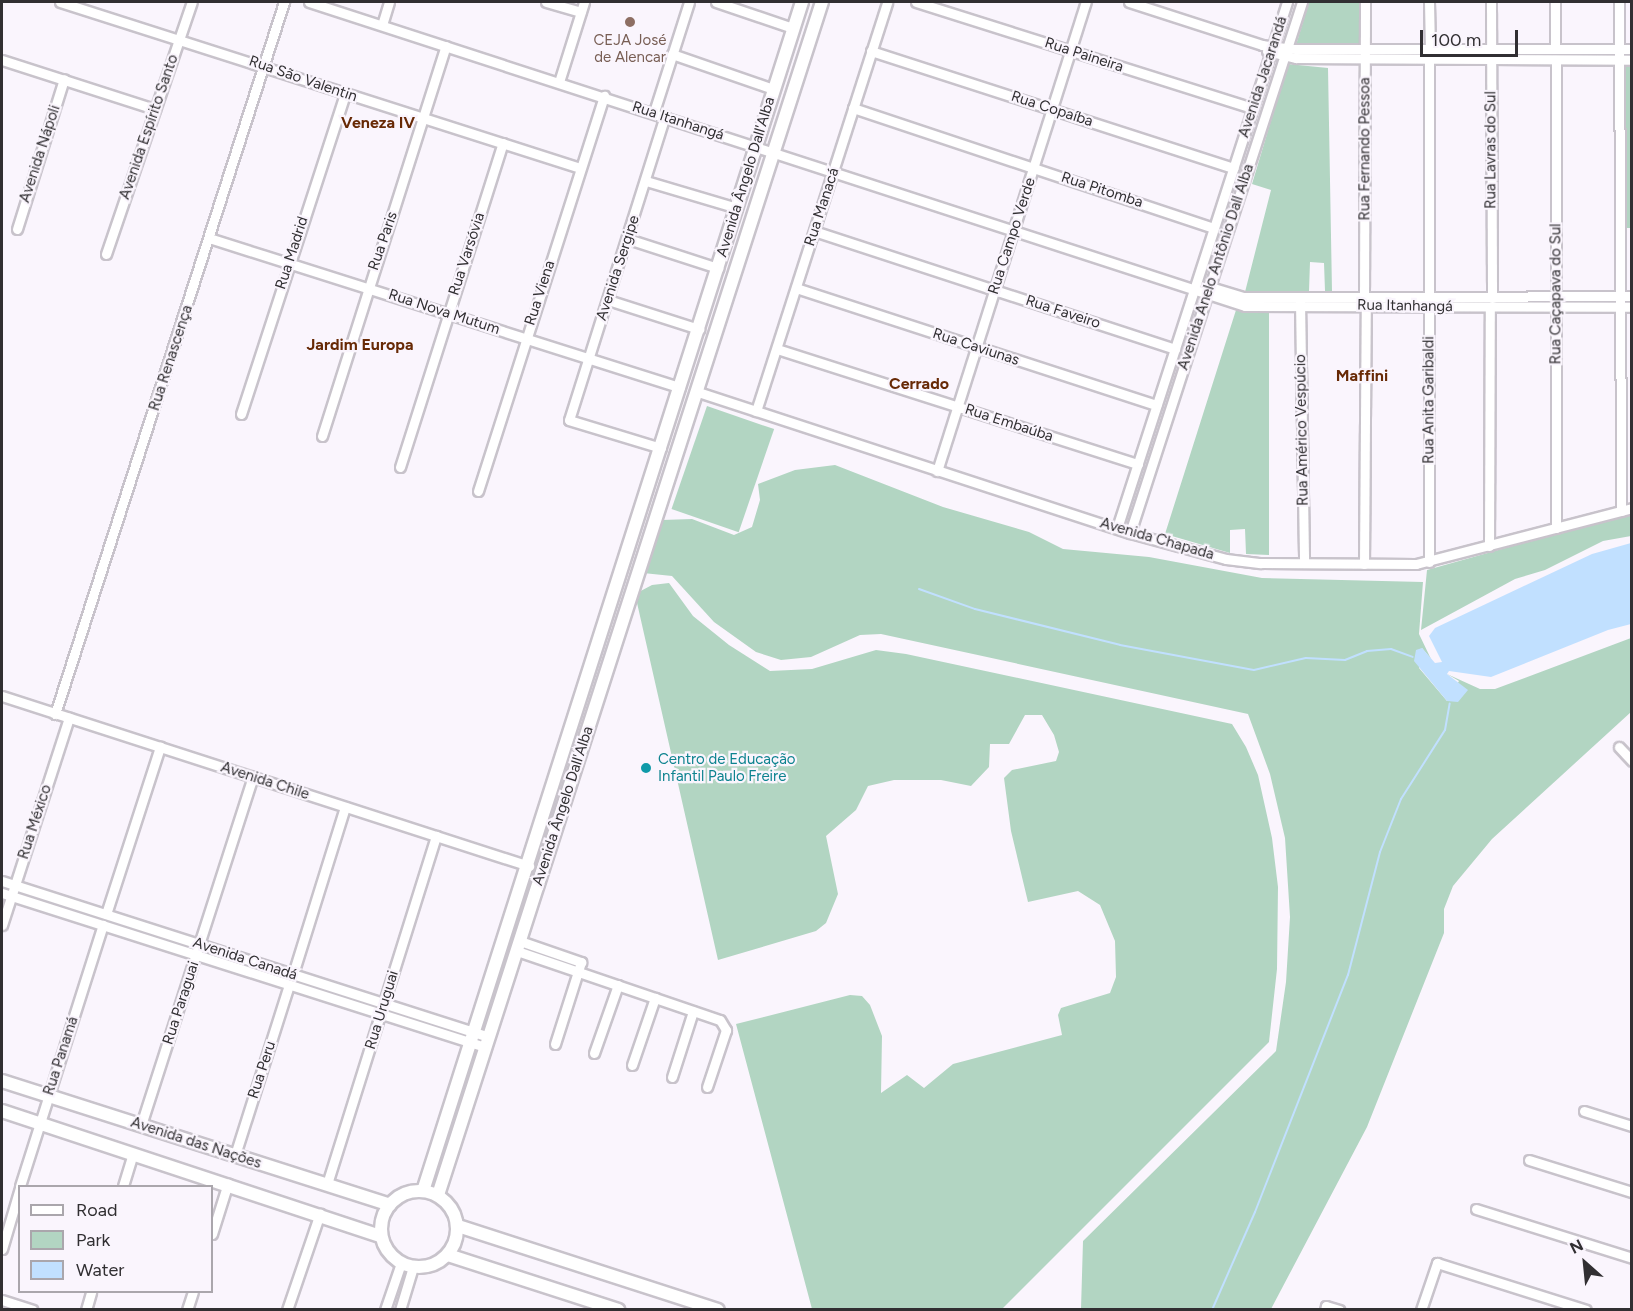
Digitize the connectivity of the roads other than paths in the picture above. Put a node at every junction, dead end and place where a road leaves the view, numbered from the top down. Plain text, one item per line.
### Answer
1 (60, 2) edge
2 (192, 2) edge
3 (284, 2) edge
4 (309, 2) edge
5 (389, 2) edge
6 (546, 2) edge
7 (584, 2) edge
8 (689, 2) edge
9 (716, 2) edge
10 (802, 2) edge
11 (822, 2) edge
12 (887, 2) edge
13 (916, 2) edge
14 (1086, 2) edge
15 (1130, 2) edge
16 (1287, 2) edge
17 (1302, 2) edge
18 (1365, 2) edge
19 (1429, 2) edge
20 (1491, 2) edge
21 (1555, 2) edge
22 (1618, 2) edge
23 (580, 12) junction
24 (382, 25) junction
25 (794, 28) junction
26 (179, 38) junction
27 (446, 46) junction
28 (1556, 49) junction
29 (1619, 49) junction
30 (1632, 49) edge
31 (1272, 50) junction
32 (871, 51) junction
33 (1071, 51) junction
34 (1291, 53) junction
35 (672, 54) junction
36 (1365, 54) junction
37 (1430, 54) junction
38 (1491, 55) junction
39 (2, 60) edge
40 (1556, 60) junction
41 (1619, 60) junction
42 (1632, 60) edge
43 (263, 65) junction
44 (64, 79) junction
45 (559, 82) junction
46 (773, 89) junction
47 (345, 93) junction
48 (603, 96) junction
49 (853, 108) junction
50 (1253, 108) junction
51 (155, 109) junction
52 (1052, 109) junction
53 (654, 112) junction
54 (665, 116) junction
55 (424, 118) junction
56 (503, 143) junction
57 (756, 147) junction
58 (773, 151) junction
59 (580, 168) junction
60 (1034, 168) junction
61 (1234, 168) junction
62 (833, 170) junction
63 (646, 180) junction
64 (737, 208) junction
65 (1214, 228) junction
66 (16, 229) dead end
67 (1014, 230) junction
68 (814, 231) junction
69 (209, 238) junction
70 (628, 239) junction
71 (106, 254) dead end
72 (288, 263) junction
73 (718, 268) junction
74 (1195, 286) junction
75 (368, 287) junction
76 (796, 288) junction
77 (995, 290) junction
78 (1209, 290) junction
79 (1555, 296) junction
80 (1620, 296) junction
81 (1632, 296) edge
82 (1492, 298) junction
83 (608, 300) junction
84 (1300, 301) junction
85 (1365, 301) junction
86 (1429, 302) junction
87 (1555, 307) junction
88 (1619, 307) junction
89 (1632, 307) edge
90 (1490, 308) junction
91 (448, 313) junction
92 (699, 329) junction
93 (526, 339) junction
94 (977, 347) junction
95 (777, 349) junction
96 (1175, 349) junction
97 (589, 359) junction
98 (680, 387) junction
99 (695, 391) junction
100 (1157, 405) junction
101 (958, 406) junction
102 (756, 411) junction
103 (241, 414) dead end
104 (322, 436) dead end
105 (662, 444) junction
106 (1138, 464) junction
107 (400, 467) dead end
108 (937, 471) junction
109 (1134, 474) junction
110 (1148, 476) junction
111 (478, 491) dead end
112 (1632, 508) edge
113 (1621, 511) junction
114 (1117, 528) junction
115 (1556, 528) junction
116 (1131, 533) junction
117 (1489, 546) junction
118 (1429, 562) junction
119 (1304, 563) junction
120 (1364, 564) junction
121 (2, 696) edge
122 (55, 714) junction
123 (69, 718) junction
124 (160, 747) junction
125 (1619, 747) dead end
126 (1632, 761) edge
127 (253, 777) junction
128 (345, 807) junction
129 (436, 836) junction
130 (529, 866) junction
131 (2, 881) edge
132 (15, 885) junction
133 (6, 894) edge
134 (106, 914) junction
135 (2, 925) edge
136 (103, 925) junction
137 (200, 944) junction
138 (518, 946) junction
139 (196, 955) junction
140 (579, 967) junction
141 (293, 974) junction
142 (289, 985) junction
143 (618, 985) junction
144 (655, 998) junction
145 (384, 1004) junction
146 (693, 1011) junction
147 (381, 1014) junction
148 (474, 1038) junction
149 (487, 1042) junction
150 (555, 1044) dead end
151 (594, 1053) dead end
152 (632, 1065) dead end
153 (672, 1077) dead end
154 (2, 1081) edge
155 (708, 1087) dead end
156 (48, 1096) junction
157 (1584, 1110) dead end
158 (2, 1111) edge
159 (40, 1123) junction
160 (141, 1125) junction
161 (1632, 1126) edge
162 (133, 1153) junction
163 (235, 1155) junction
164 (1529, 1160) dead end
165 (228, 1183) junction
166 (21, 1185) edge
167 (123, 1185) edge
168 (327, 1185) junction
169 (423, 1191) junction
170 (1632, 1192) edge
171 (18, 1194) edge
172 (438, 1195) junction
173 (390, 1205) junction
174 (1476, 1209) dead end
175 (320, 1213) junction
176 (458, 1226) junction
177 (213, 1231) edge
178 (381, 1236) junction
179 (2, 1249) edge
180 (448, 1255) junction
181 (1632, 1258) edge
182 (407, 1265) junction
183 (91, 1293) edge
184 (193, 1293) edge
185 (2, 1300) edge
186 (1326, 1308) edge
187 (32, 1310) edge
188 (86, 1310) edge
189 (187, 1310) edge
190 (287, 1310) edge
191 (386, 1310) edge
192 (399, 1310) edge
193 (618, 1310) edge
194 (718, 1310) edge
195 (1339, 1310) edge
196 (1421, 1310) edge
197 (1586, 1310) edge

1 - 26 street, Rua São Valentin
2 - 26 street, Avenida Espírito Santo
3 - 43 street, Rua Renascença
4 - 24 street, Rua Itanhangá
5 - 24 street
6 - 23 street
7 - 23 street
8 - 35 street
9 - 25 street
10 - 25 main road, Avenida Ângelo Dall'Alba
11 - 58 main road, Avenida Ângelo Dall'Alba
12 - 32 street, Rua Manacá
13 - 33 street, Rua Paineira
14 - 33 street, Rua Campo Verde
15 - 31 street
16 - 31 street, Avenida Jacarandá
17 - 34 street, Avenida Anelo Antônio Dall Alba
18 - 36 street, Rua Fernando Pessoa
19 - 37 street, Rua Anita Garibaldi
20 - 38 street, Rua Lavras do Sul
21 - 28 street
22 - 29 street
23 - 45 street
24 - 27 street, Rua Itanhangá
25 - 46 main road, Avenida Ângelo Dall'Alba
26 - 43 street, Rua São Valentin
26 - 51 street, Avenida Espírito Santo
27 - 45 street, Rua Itanhangá
27 - 55 street, Rua Paris
28 - 29 street
28 - 38 street
29 - 30 street
29 - 41 street
31 - 34 street
31 - 50 street, Avenida Jacarandá
32 - 49 street, Rua Manacá
32 - 52 street, Rua Copaíba
33 - 50 street, Rua Paineira
33 - 52 street, Rua Campo Verde
34 - 36 street
34 - 78 street, Avenida Anelo Antônio Dall Alba
35 - 46 street
35 - 53 street
36 - 37 street
36 - 85 street, Rua Fernando Pessoa
37 - 38 street
37 - 86 street, Rua Anita Garibaldi
38 - 40 street
38 - 82 street, Rua Lavras do Sul
39 - 44 street
40 - 41 street
40 - 79 street, Rua Caçapava do Sul
41 - 42 street
41 - 80 street
43 - 47 street, Rua São Valentin
43 - 69 street, Rua Renascença
44 - 51 street
44 - 66 street, Avenida Nápoli
45 - 48 street, Rua Itanhangá
46 - 57 main road, Avenida Ângelo Dall'Alba
47 - 55 street, Rua São Valentin
47 - 72 street, Rua Madrid
48 - 53 street, Rua Itanhangá
48 - 59 street, Rua Viena
49 - 60 street, Rua Pitomba
49 - 62 street, Rua Manacá
50 - 61 street, Avenida Jacarandá
51 - 71 street, Avenida Espírito Santo
52 - 60 street, Rua Campo Verde
52 - 61 street, Rua Copaíba
53 - 54 street, Rua Itanhangá
54 - 57 street, Rua Itanhangá
54 - 63 street, Avenida Sergipe
55 - 56 street, Rua São Valentin
55 - 75 street, Rua Paris
56 - 59 street, Rua São Valentin
56 - 91 street, Rua Varsóvia
57 - 58 street, Rua Itanhangá
57 - 64 main road, Avenida Ângelo Dall'Alba
58 - 62 street, Rua Itanhangá
58 - 99 main road, Avenida Ângelo Dall'Alba
59 - 93 street, Rua Viena
60 - 65 street, Rua Pitomba
60 - 67 street, Rua Campo Verde
61 - 65 street, Avenida Jacarandá
62 - 67 street, Rua Itanhangá
62 - 68 street, Rua Manacá
63 - 64 street
63 - 70 street, Avenida Sergipe
64 - 73 main road, Avenida Ângelo Dall'Alba
65 - 74 street, Avenida Jacarandá
67 - 74 street, Rua Itanhangá
67 - 77 street, Rua Campo Verde
68 - 76 street, Rua Manacá
68 - 77 street, Rua Faveiro
69 - 72 street, Rua Nova Mutum
69 - 122 street, Rua Renascença
70 - 73 street
70 - 83 street, Avenida Sergipe
72 - 75 street, Rua Nova Mutum
72 - 103 street, Rua Madrid
73 - 92 main road, Avenida Ângelo Dall'Alba
74 - 78 street, Rua Itanhangá
74 - 96 street, Avenida Jacarandá
75 - 91 street, Rua Nova Mutum
75 - 104 street, Rua Paris
76 - 94 street, Rua Caviunas
76 - 95 street, Rua Manacá
77 - 94 street, Rua Campo Verde
77 - 96 street, Rua Faveiro
78 - 84 street, Rua Itanhangá
78 - 110 street, Avenida Anelo Antônio Dall Alba
79 - 80 street, Rua Itanhangá
79 - 82 street, Rua Itanhangá
79 - 87 street, Rua Caçapava do Sul
80 - 81 street, Rua Itanhangá
80 - 88 street
82 - 86 street, Rua Itanhangá
83 - 92 street
83 - 97 street, Avenida Sergipe
84 - 85 street, Rua Itanhangá
84 - 119 street, Rua Américo Vespúcio
85 - 86 street, Rua Itanhangá
85 - 120 street, Rua Fernando Pessoa
86 - 90 street, Rua Itanhangá
86 - 118 street, Rua Anita Garibaldi
87 - 88 street, Rua Itanhangá
87 - 90 street, Rua Itanhangá
87 - 115 street, Rua Caçapava do Sul
88 - 89 street, Rua Itanhangá
88 - 113 street
90 - 117 street
91 - 93 street, Rua Nova Mutum
91 - 107 street, Rua Varsóvia
92 - 98 main road, Avenida Ângelo Dall'Alba
93 - 97 street, Rua Nova Mutum
93 - 111 street, Rua Viena
94 - 100 street, Rua Caviunas
94 - 101 street, Rua Campo Verde
95 - 101 street, Rua Embaúba
95 - 102 street, Rua Manacá
96 - 100 street, Avenida Jacarandá
97 - 98 street, Rua Nova Mutum
97 - 105 street, Avenida Sergipe
98 - 99 main road
98 - 105 main road, Avenida Ângelo Dall'Alba
99 - 102 street, Avenida Chapada
99 - 138 main road, Avenida Ângelo Dall'Alba
100 - 106 street, Avenida Jacarandá
101 - 106 street, Rua Embaúba
101 - 108 street, Rua Campo Verde
102 - 108 street, Avenida Chapada
105 - 130 main road, Avenida Ângelo Dall'Alba
106 - 109 street, Avenida Jacarandá
108 - 114 street, Avenida Chapada
109 - 110 street
109 - 114 street, Avenida Jacarandá
110 - 116 street, Avenida Anelo Antônio Dall Alba
112 - 113 street, Avenida Chapada
113 - 115 street, Avenida Chapada
114 - 116 street, Avenida Chapada
115 - 117 street, Avenida Chapada
116 - 119 street, Avenida Chapada
117 - 118 street, Avenida Chapada
118 - 120 street, Avenida Chapada
119 - 120 street, Avenida Chapada
121 - 122 street, Avenida Chile
122 - 123 street, Avenida Chile
123 - 124 street, Avenida Chile
123 - 132 street, Rua México
124 - 127 street, Avenida Chile
124 - 134 street
125 - 126 street
127 - 128 street, Avenida Chile
127 - 137 street, Rua Paraguai
128 - 129 street, Avenida Chile
128 - 141 street
129 - 130 street, Avenida Chile
129 - 145 street, Rua Uruguai
130 - 148 main road, Avenida Ângelo Dall'Alba
131 - 132 street, Avenida Canadá
132 - 133 street, Rua México
132 - 134 street, Avenida Canadá
133 - 135 street, Rua México
133 - 136 street, Avenida Canadá
134 - 137 street, Avenida Canadá
136 - 139 street, Avenida Canadá
136 - 156 street, Rua Panamá
137 - 139 street, Rua Paraguai
137 - 141 street, Avenida Canadá
138 - 140 street
138 - 149 main road, Avenida Ângelo Dall'Alba
139 - 142 street, Avenida Canadá
139 - 160 street, Rua Paraguai
140 - 143 street
140 - 150 street
141 - 145 street, Avenida Canadá
142 - 147 street, Avenida Canadá
142 - 163 street, Rua Peru
143 - 144 street
143 - 151 street
144 - 146 street
144 - 152 street
145 - 147 street, Rua Uruguai
145 - 148 street, Avenida Canadá
146 - 153 street
146 - 155 street
147 - 148 street, Avenida Canadá
147 - 168 street, Rua Uruguai
148 - 149 street, Avenida Canadá
148 - 169 main road, Avenida Ângelo Dall'Alba
149 - 172 main road, Avenida Ângelo Dall'Alba
154 - 156 main road, Avenida das Nações
156 - 159 street, Rua Panamá
156 - 160 main road, Avenida das Nações
157 - 161 street
158 - 159 main road, Avenida das Nações
159 - 162 main road, Avenida das Nações
159 - 166 street, Rua Panamá
160 - 163 main road, Avenida das Nações
162 - 165 main road, Avenida das Nações
162 - 167 street
163 - 168 main road, Avenida das Nações
164 - 170 street
165 - 175 main road, Avenida das Nações
165 - 177 street
168 - 173 main road, Avenida das Nações
169 - 172 main road
169 - 173 main road
171 - 179 street, Rua Panamá
172 - 176 main road
173 - 178 main road
174 - 181 street
175 - 178 main road, Avenida das Nações
175 - 190 street
176 - 180 main road
176 - 194 main road
178 - 182 main road
180 - 182 main road
180 - 193 main road
182 - 191 street
182 - 192 street
183 - 188 street
184 - 189 street
185 - 187 street
186 - 195 street
196 - 197 street

